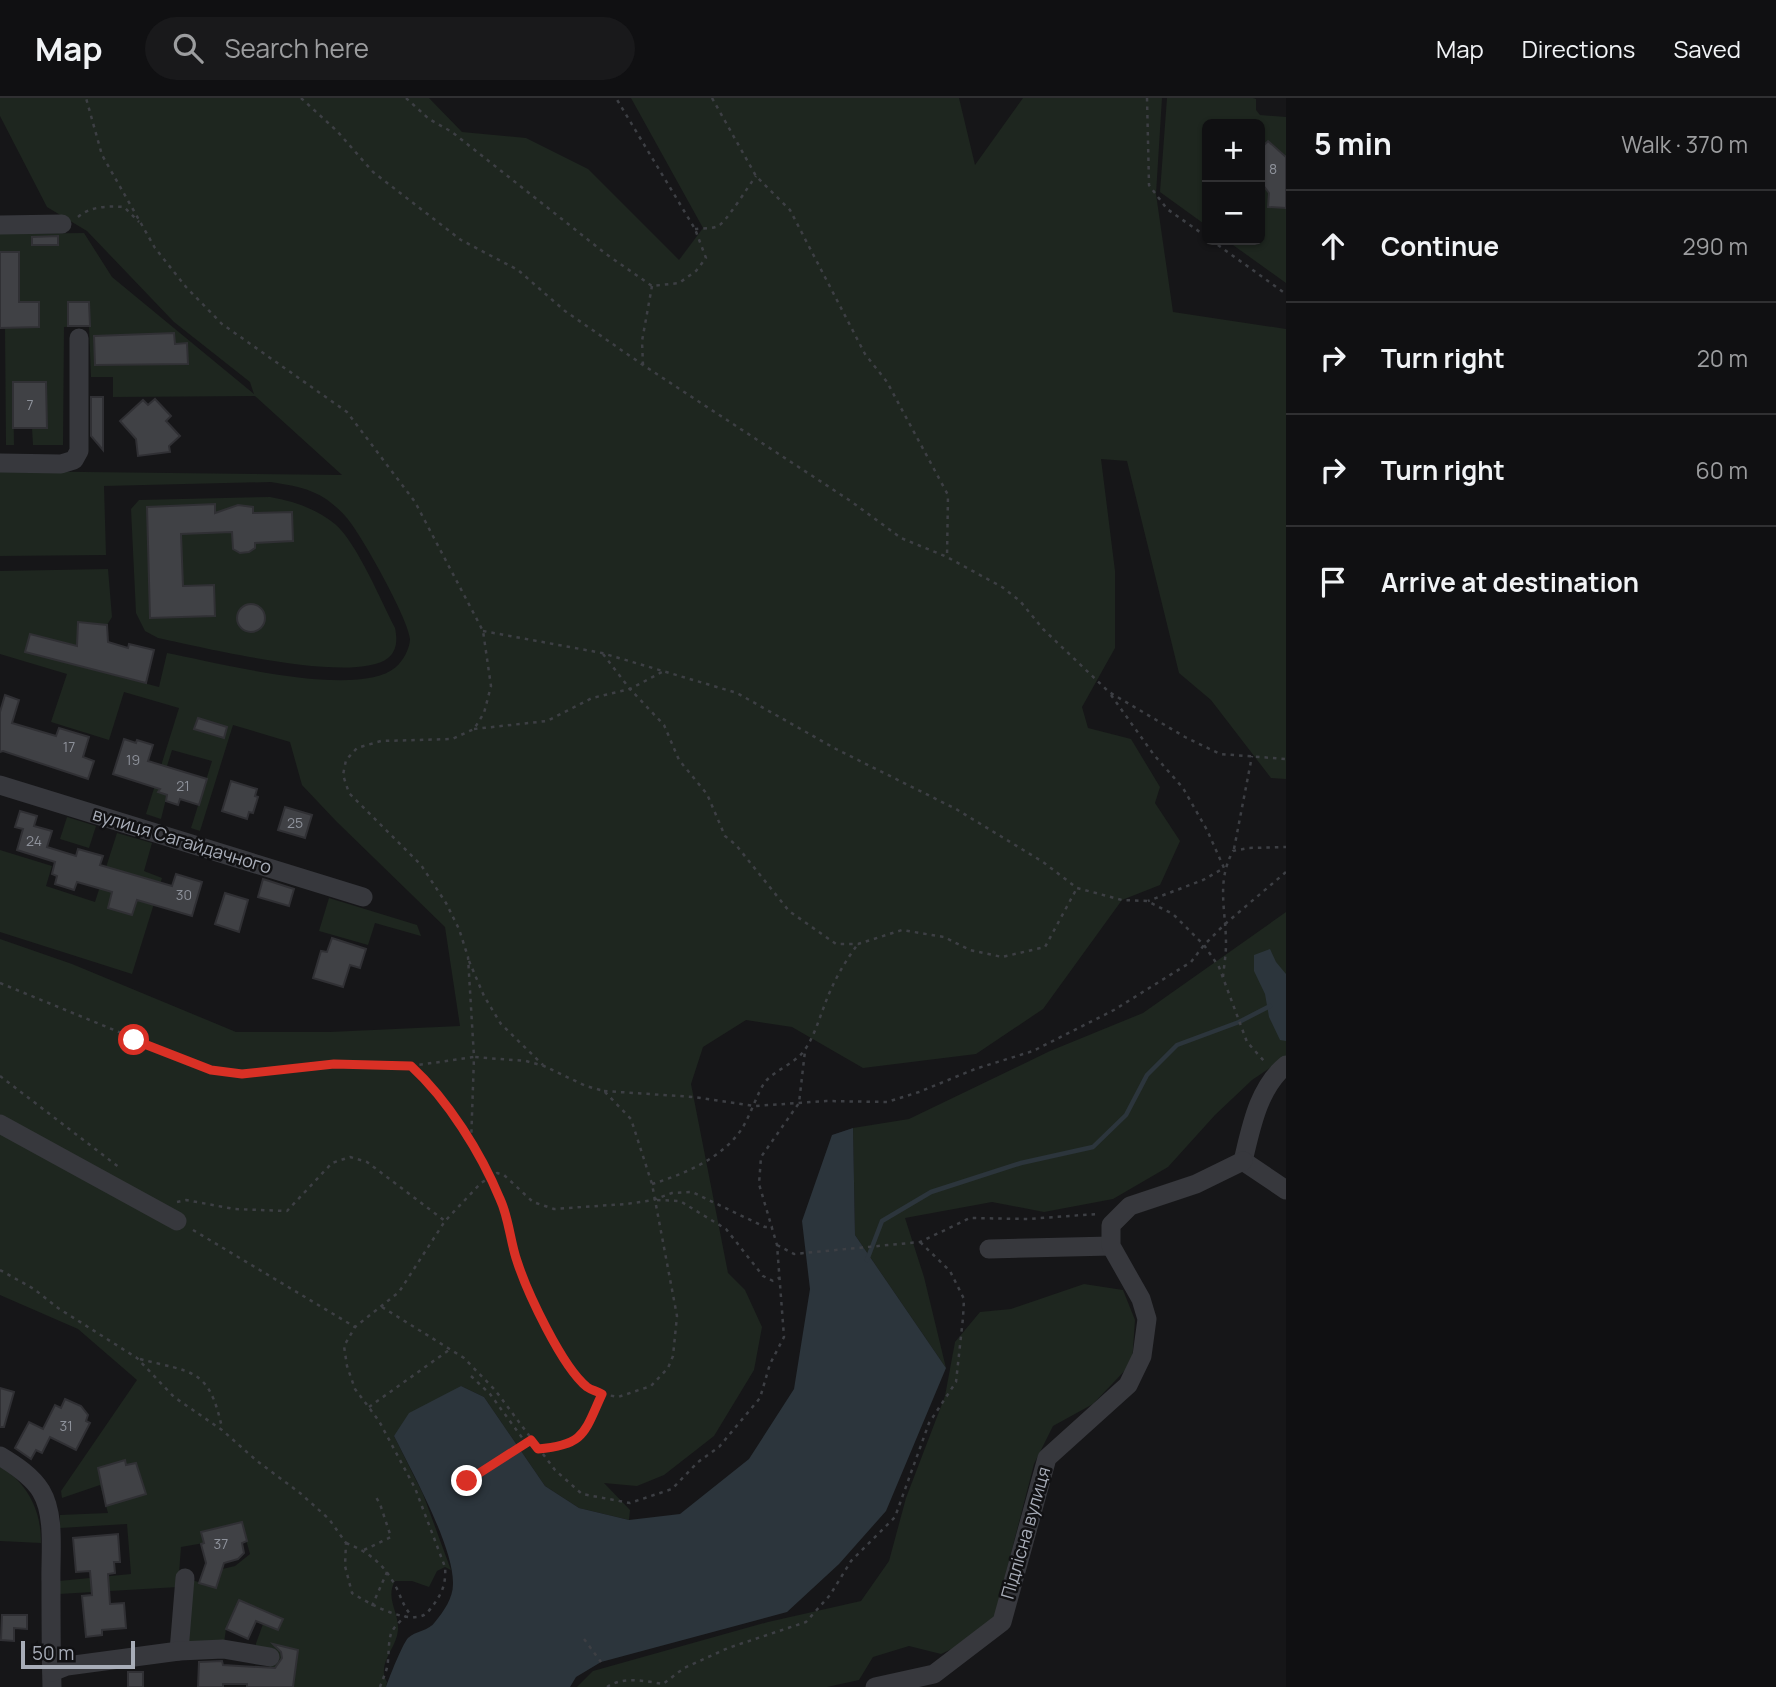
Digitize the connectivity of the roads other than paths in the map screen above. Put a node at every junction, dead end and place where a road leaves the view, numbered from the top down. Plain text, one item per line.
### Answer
1 (62, 224) road end
2 (0, 225) edge
3 (79, 338) dead end
4 (0, 463) edge
5 (0, 785) edge
6 (363, 897) dead end
7 (1280, 1070) edge
8 (0, 1124) edge
9 (1243, 1161) junction
10 (1286, 1190) edge
11 (177, 1221) road end
12 (1111, 1246) junction
13 (989, 1249) dead end
14 (0, 1456) edge
15 (185, 1578) dead end
16 (179, 1651) junction
17 (270, 1657) dead end
18 (52, 1679) edge
19 (875, 1687) edge

1 - 2 street
3 - 4 street
5 - 6 street, вулиця Сагайдачного
7 - 9 street
8 - 11 street
9 - 10 street
9 - 12 street
12 - 13 street
12 - 19 street, Підлісна вулиця
14 - 18 street
15 - 16 street
16 - 17 street
16 - 18 street

